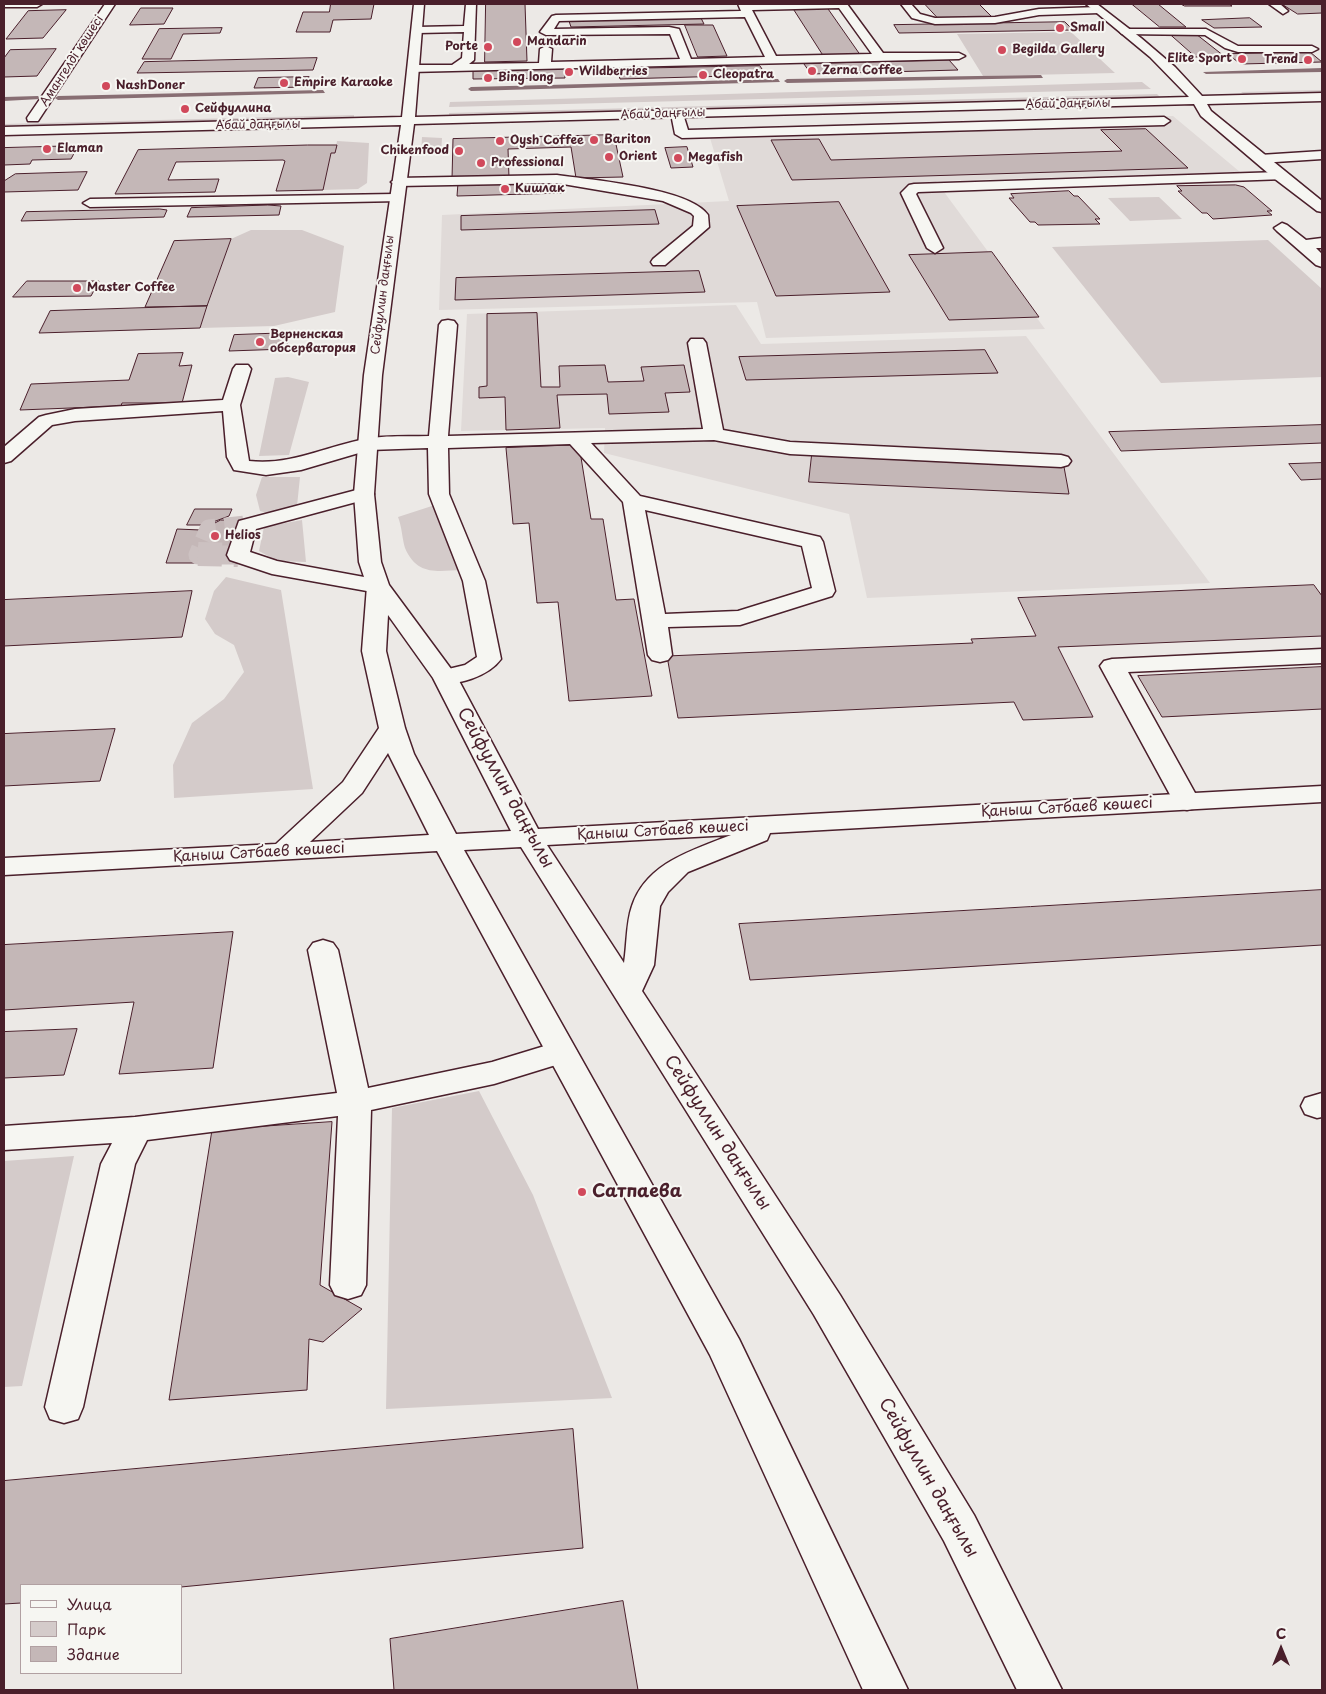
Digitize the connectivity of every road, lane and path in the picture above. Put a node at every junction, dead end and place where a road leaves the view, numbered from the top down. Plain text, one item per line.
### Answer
1 (4, 4) edge
2 (37, 4) edge
3 (110, 4) edge
4 (419, 4) edge
5 (471, 4) edge
6 (906, 4) edge
7 (1274, 4) edge
8 (1095, 7) edge
9 (746, 8) edge
10 (1283, 11) dead end
11 (469, 29) junction
12 (418, 30) junction
13 (546, 32) junction
14 (1126, 32) junction
15 (1312, 49) dead end
16 (959, 56) dead end
17 (880, 57) junction
18 (773, 61) junction
19 (687, 63) junction
20 (545, 66) junction
21 (455, 68) junction
22 (414, 69) junction
23 (1322, 85) edge
24 (1189, 88) junction
25 (1322, 97) edge
26 (1200, 100) junction
27 (677, 114) junction
28 (408, 115) junction
29 (33, 118) junction
30 (4, 119) edge
31 (1164, 121) dead end
32 (4, 132) edge
33 (1321, 157) edge
34 (1260, 159) junction
35 (1280, 176) junction
36 (397, 190) junction
37 (90, 203) dead end
38 (1322, 208) edge
39 (1282, 228) dead end
40 (1322, 244) edge
41 (1303, 245) junction
42 (936, 248) dead end
43 (659, 262) dead end
44 (1322, 262) edge
45 (448, 325) dead end
46 (697, 342) dead end
47 (242, 369) dead end
48 (230, 405) junction
49 (714, 434) junction
50 (575, 438) junction
51 (438, 441) junction
52 (368, 444) junction
53 (4, 457) edge
54 (1061, 462) dead end
55 (364, 494) junction
56 (633, 501) junction
57 (378, 586) junction
58 (655, 621) junction
59 (660, 656) dead end
60 (1322, 656) edge
61 (445, 678) junction
62 (392, 728) junction
63 (1322, 794) edge
64 (1187, 802) junction
65 (782, 824) junction
66 (529, 838) junction
67 (446, 842) junction
68 (283, 852) junction
69 (4, 866) edge
70 (323, 950) dead end
71 (627, 992) junction
72 (561, 1052) junction
73 (356, 1102) junction
74 (134, 1129) junction
75 (4, 1138) edge
76 (348, 1284) dead end
77 (64, 1407) dead end
78 (886, 1690) edge
79 (1040, 1690) edge

1 - 2 main road
3 - 29 main road, Амангелді көшесі
4 - 12 main road, Сейфуллин даңғылы
5 - 11 main road
6 - 8 main road
7 - 10 main road
8 - 14 main road
9 - 13 main road
9 - 17 main road
9 - 18 main road
11 - 12 main road
11 - 21 main road
12 - 22 main road, Сейфуллин даңғылы
13 - 19 main road
13 - 20 main road
14 - 15 main road
14 - 24 main road
16 - 17 main road
17 - 18 main road
18 - 19 main road
19 - 20 main road
20 - 21 main road
21 - 22 main road
22 - 28 main road, Сейфуллин даңғылы
23 - 24 main road, Абай даңғылы
24 - 26 main road
24 - 28 main road, Абай даңғылы
25 - 26 main road, Абай даңғылы
26 - 27 main road, Абай даңғылы
26 - 34 main road
27 - 28 main road, Абай даңғылы
27 - 31 main road
28 - 29 main road, Абай даңғылы
28 - 32 main road, Абай даңғылы
28 - 36 main road, Сейфуллин даңғылы
29 - 30 main road, Абай даңғылы
33 - 34 main road
34 - 35 main road
35 - 38 main road
35 - 42 main road
36 - 37 main road
36 - 43 main road
36 - 52 main road, Сейфуллин даңғылы
39 - 41 main road
40 - 41 main road
41 - 44 main road
45 - 51 main road
46 - 49 main road
47 - 48 main road
48 - 52 main road
48 - 53 main road
49 - 50 main road
49 - 54 main road
50 - 51 main road
50 - 56 main road
51 - 52 main road
51 - 61 main road
52 - 55 main road, Сейфуллин даңғылы
55 - 57 main road, Сейфуллин даңғылы
55 - 57 main road
56 - 58 main road
56 - 58 main road
57 - 61 main road, Сейфуллин даңғылы
57 - 62 main road, Сейфуллин даңғылы
58 - 59 main road
60 - 64 main road
61 - 66 main road, Сейфуллин даңғылы
62 - 67 main road, Сейфуллин даңғылы
62 - 68 main road
63 - 64 main road, Қаныш Сәтбаев көшесі
64 - 65 main road, Қаныш Сәтбаев көшесі
65 - 66 main road, Қаныш Сәтбаев көшесі
65 - 71 main road
66 - 67 main road, Қаныш Сәтбаев көшесі
66 - 71 main road, Сейфуллин даңғылы
67 - 68 main road, Қаныш Сәтбаев көшесі
67 - 72 main road, Сейфуллин даңғылы
68 - 69 main road, Қаныш Сәтбаев көшесі
70 - 73 main road
71 - 79 main road, Сейфуллин даңғылы
72 - 73 main road
72 - 78 main road, Сейфуллин даңғылы
73 - 74 main road
73 - 76 main road
74 - 75 main road
74 - 77 main road

